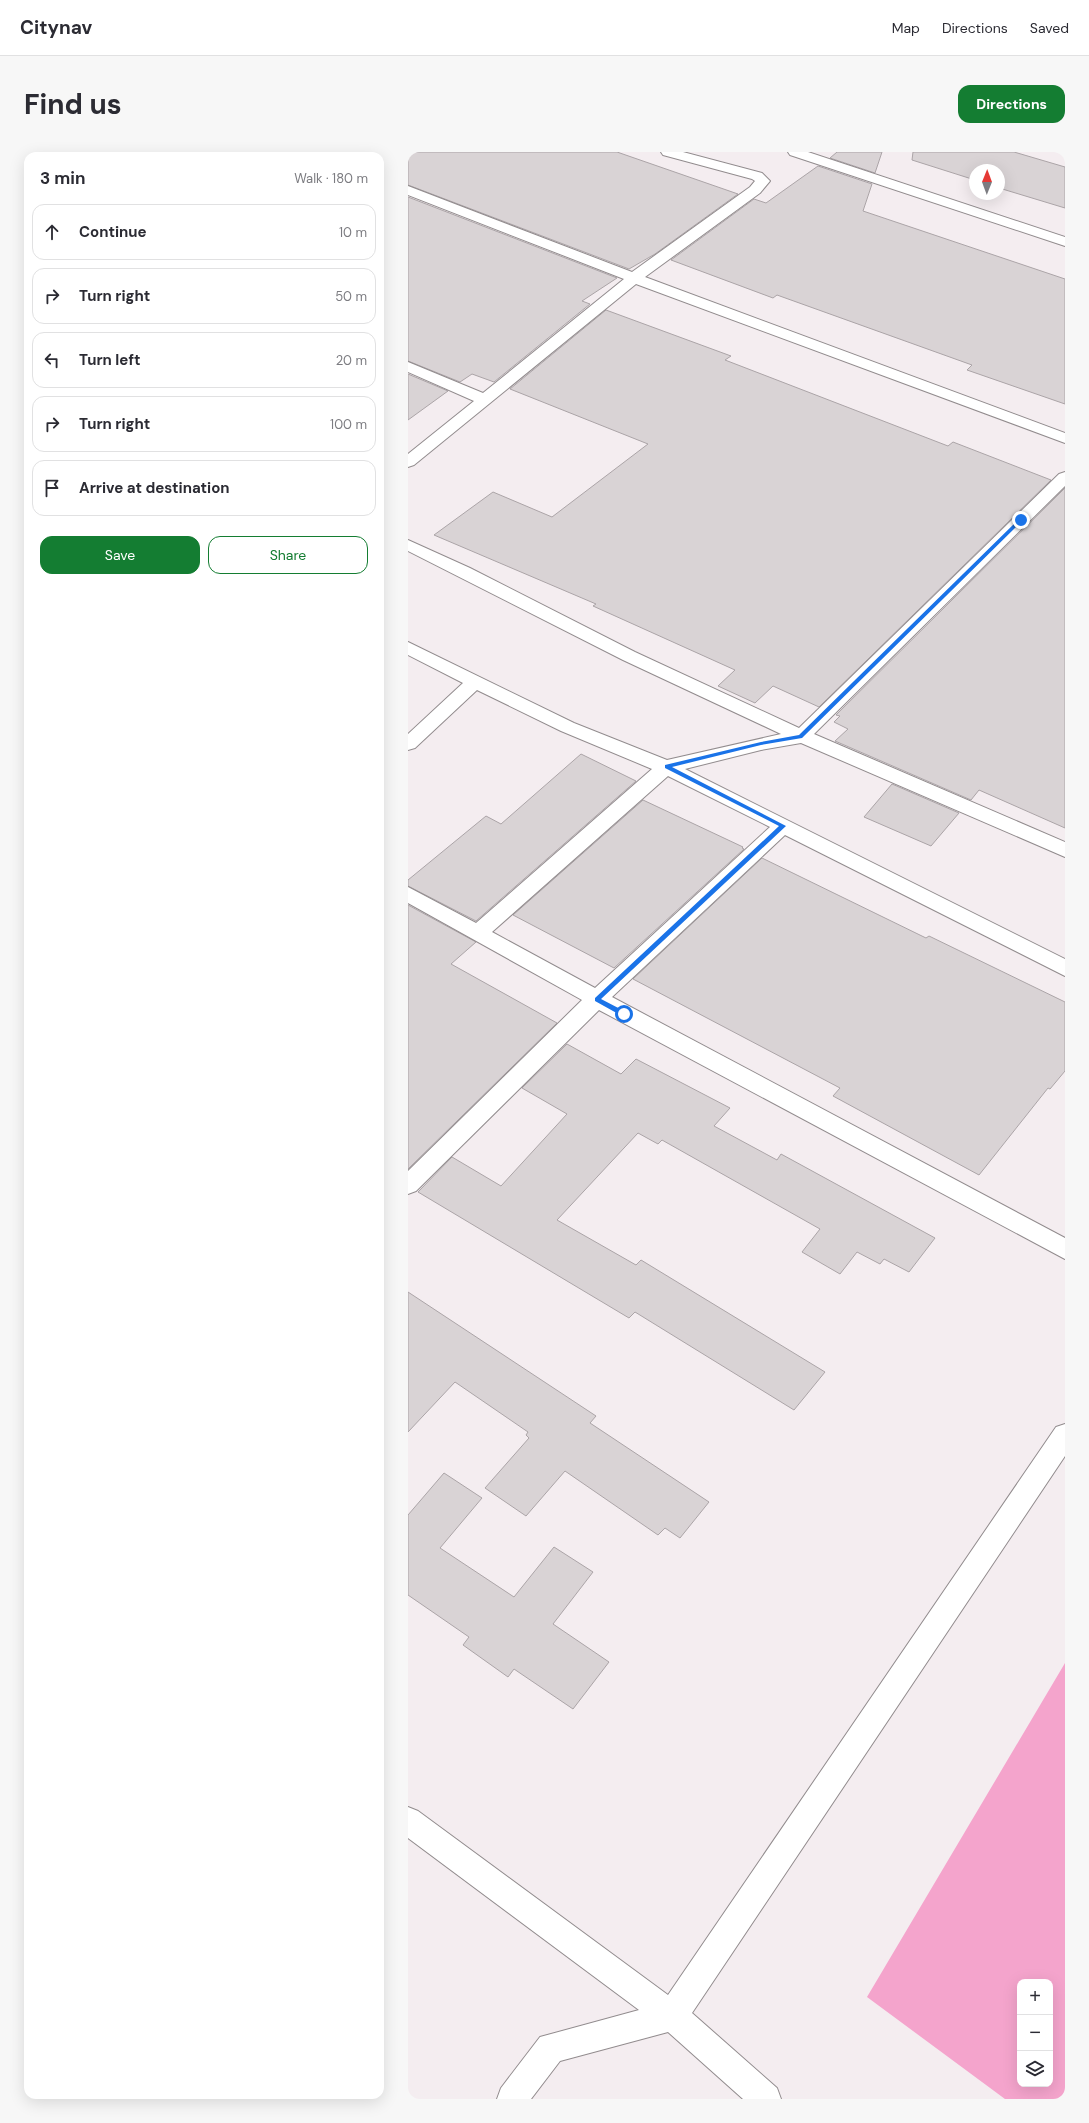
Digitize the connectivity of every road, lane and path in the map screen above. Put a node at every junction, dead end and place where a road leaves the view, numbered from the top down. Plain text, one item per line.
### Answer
1 (668, 152) edge
2 (795, 152) edge
3 (689, 155) edge
4 (408, 190) edge
5 (1065, 242) edge
6 (634, 278) junction
7 (408, 367) edge
8 (486, 400) junction
9 (1065, 438) edge
10 (408, 462) edge
11 (1065, 477) edge
12 (408, 545) edge
13 (408, 648) edge
14 (475, 682) junction
15 (800, 736) junction
16 (408, 744) edge
17 (666, 767) junction
18 (783, 826) junction
19 (1065, 850) edge
20 (408, 894) edge
21 (479, 932) junction
22 (1065, 968) edge
23 (597, 999) junction
24 (408, 1185) edge
25 (1065, 1249) edge
26 (1065, 1435) edge
27 (408, 1821) edge
28 (672, 2016) junction
29 (512, 2099) edge
30 (766, 2099) edge

1 - 3 street
2 - 5 street
3 - 6 street
4 - 6 street
6 - 8 street
6 - 9 street
7 - 8 street
8 - 10 street
11 - 15 street
12 - 15 street
13 - 14 street
14 - 16 street
14 - 17 street
15 - 17 street
15 - 19 street
17 - 18 street
17 - 21 street
18 - 22 street
18 - 23 street
20 - 21 street
21 - 23 street
23 - 24 street
23 - 25 street
26 - 28 street
27 - 28 street
28 - 29 street
28 - 30 street

